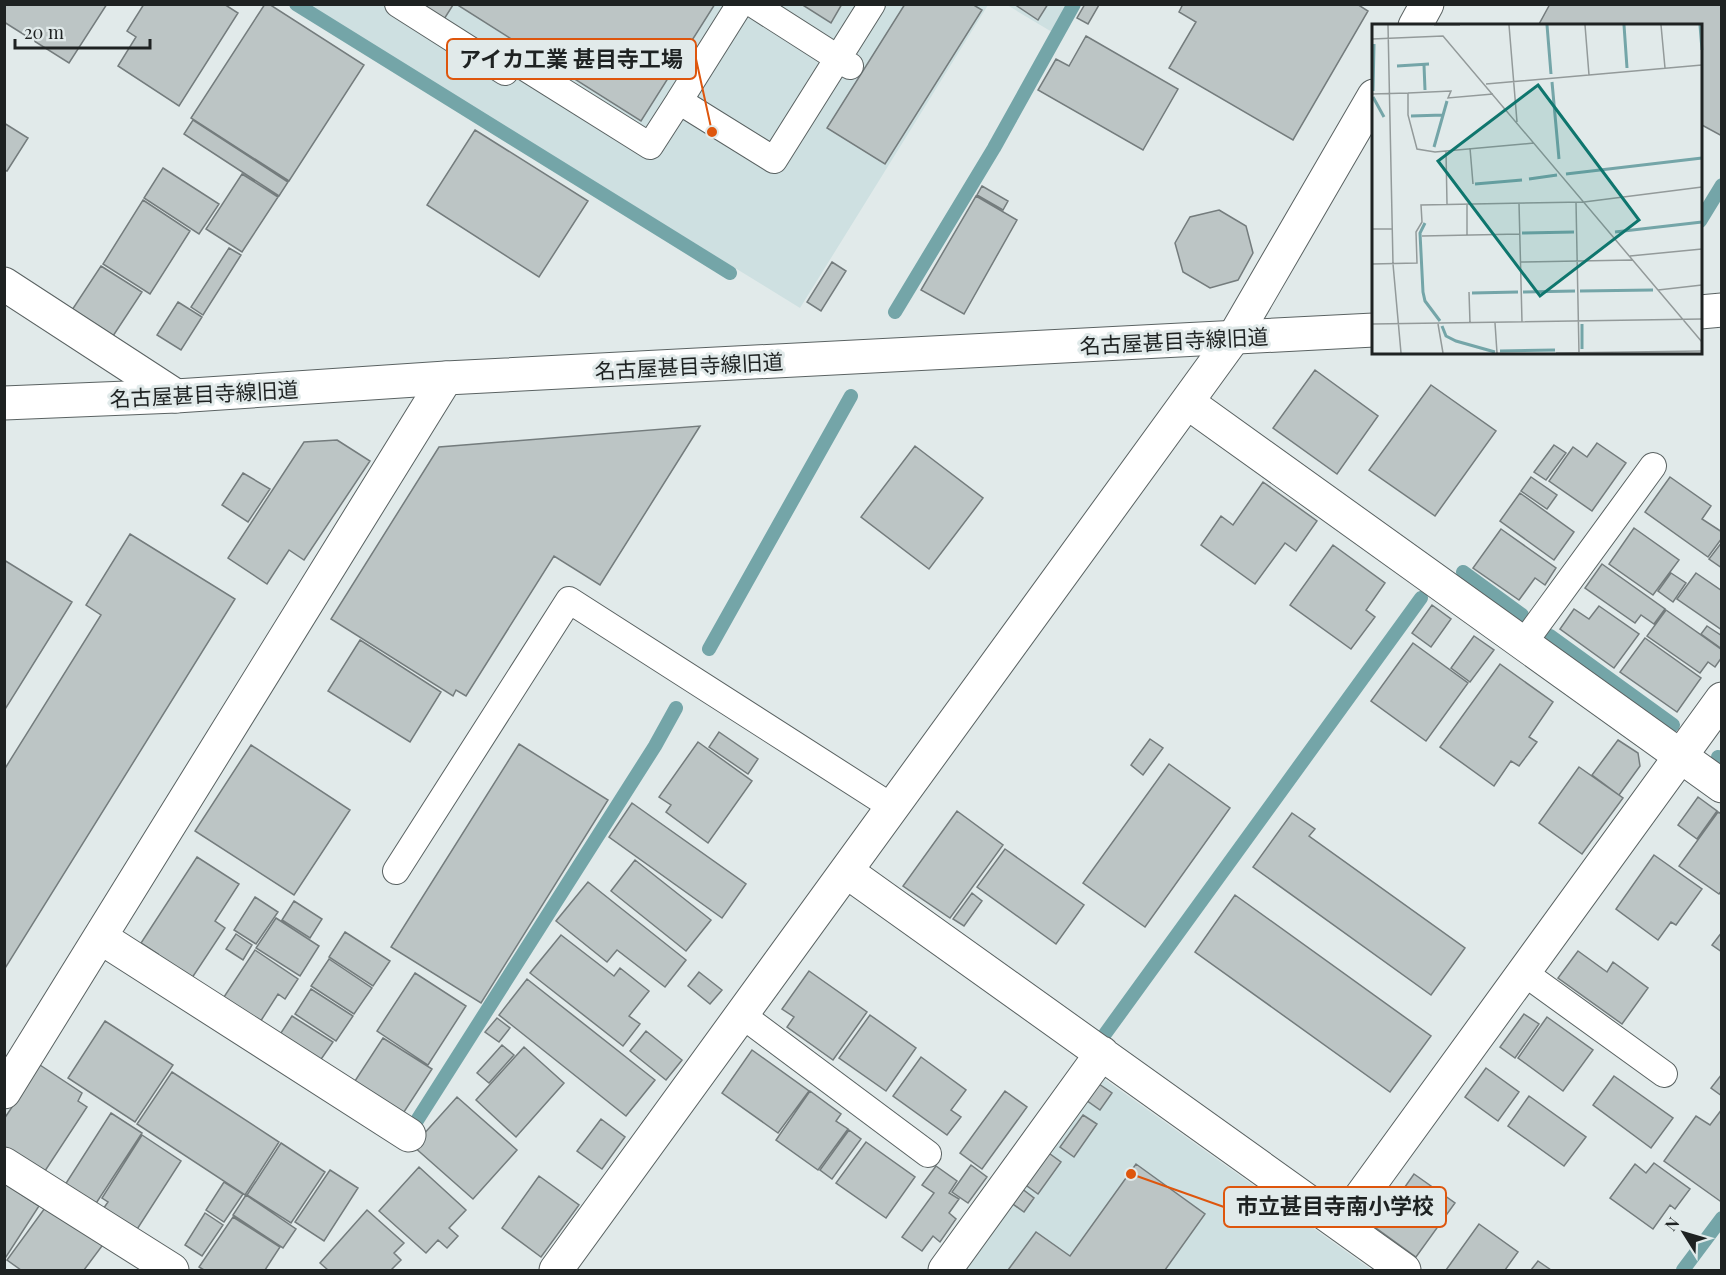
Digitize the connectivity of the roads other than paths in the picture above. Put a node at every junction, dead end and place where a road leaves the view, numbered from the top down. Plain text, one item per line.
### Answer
1 (398, 4) edge
2 (740, 4) edge
3 (753, 4) edge
4 (872, 4) edge
5 (1427, 4) edge
6 (1415, 24) edge
7 (844, 62) junction
8 (1372, 99) edge
9 (679, 101) junction
10 (4, 284) edge
11 (1722, 310) edge
12 (1702, 312) edge
13 (1372, 330) edge
14 (1234, 337) junction
15 (446, 378) junction
16 (176, 396) junction
17 (1187, 402) junction
18 (4, 403) edge
19 (1653, 466) dead end
20 (1523, 644) junction
21 (1722, 699) edge
22 (1680, 756) junction
23 (1722, 786) edge
24 (892, 807) junction
25 (396, 871) dead end
26 (846, 871) junction
27 (100, 937) junction
28 (1523, 972) junction
29 (742, 1015) junction
30 (1102, 1053) junction
31 (1664, 1074) dead end
32 (4, 1092) edge
33 (409, 1136) dead end
34 (928, 1154) dead end
35 (4, 1164) edge
36 (1341, 1224) junction
37 (137, 1261) edge
38 (172, 1270) edge
39 (556, 1270) edge
40 (945, 1270) edge
41 (1404, 1270) edge

1 - 9 lane
2 - 9 lane
3 - 7 lane
4 - 7 lane
5 - 6 street
7 - 9 lane
8 - 14 street
10 - 16 street
11 - 12 street
13 - 14 street, 名古屋甚目寺線旧道
14 - 15 street, 名古屋甚目寺線旧道
14 - 17 street
15 - 16 street, 名古屋甚目寺線旧道
15 - 27 street
16 - 18 street, 名古屋甚目寺線旧道
17 - 20 street
17 - 24 street
19 - 20 lane
20 - 22 street
21 - 22 street
22 - 23 street
22 - 28 street
24 - 25 lane
24 - 26 street
26 - 29 street
26 - 30 street
27 - 32 street
27 - 33 street
28 - 31 lane
28 - 36 street
29 - 34 lane
29 - 39 street
30 - 36 street
30 - 40 street
35 - 37 street
36 - 41 street
37 - 38 street

